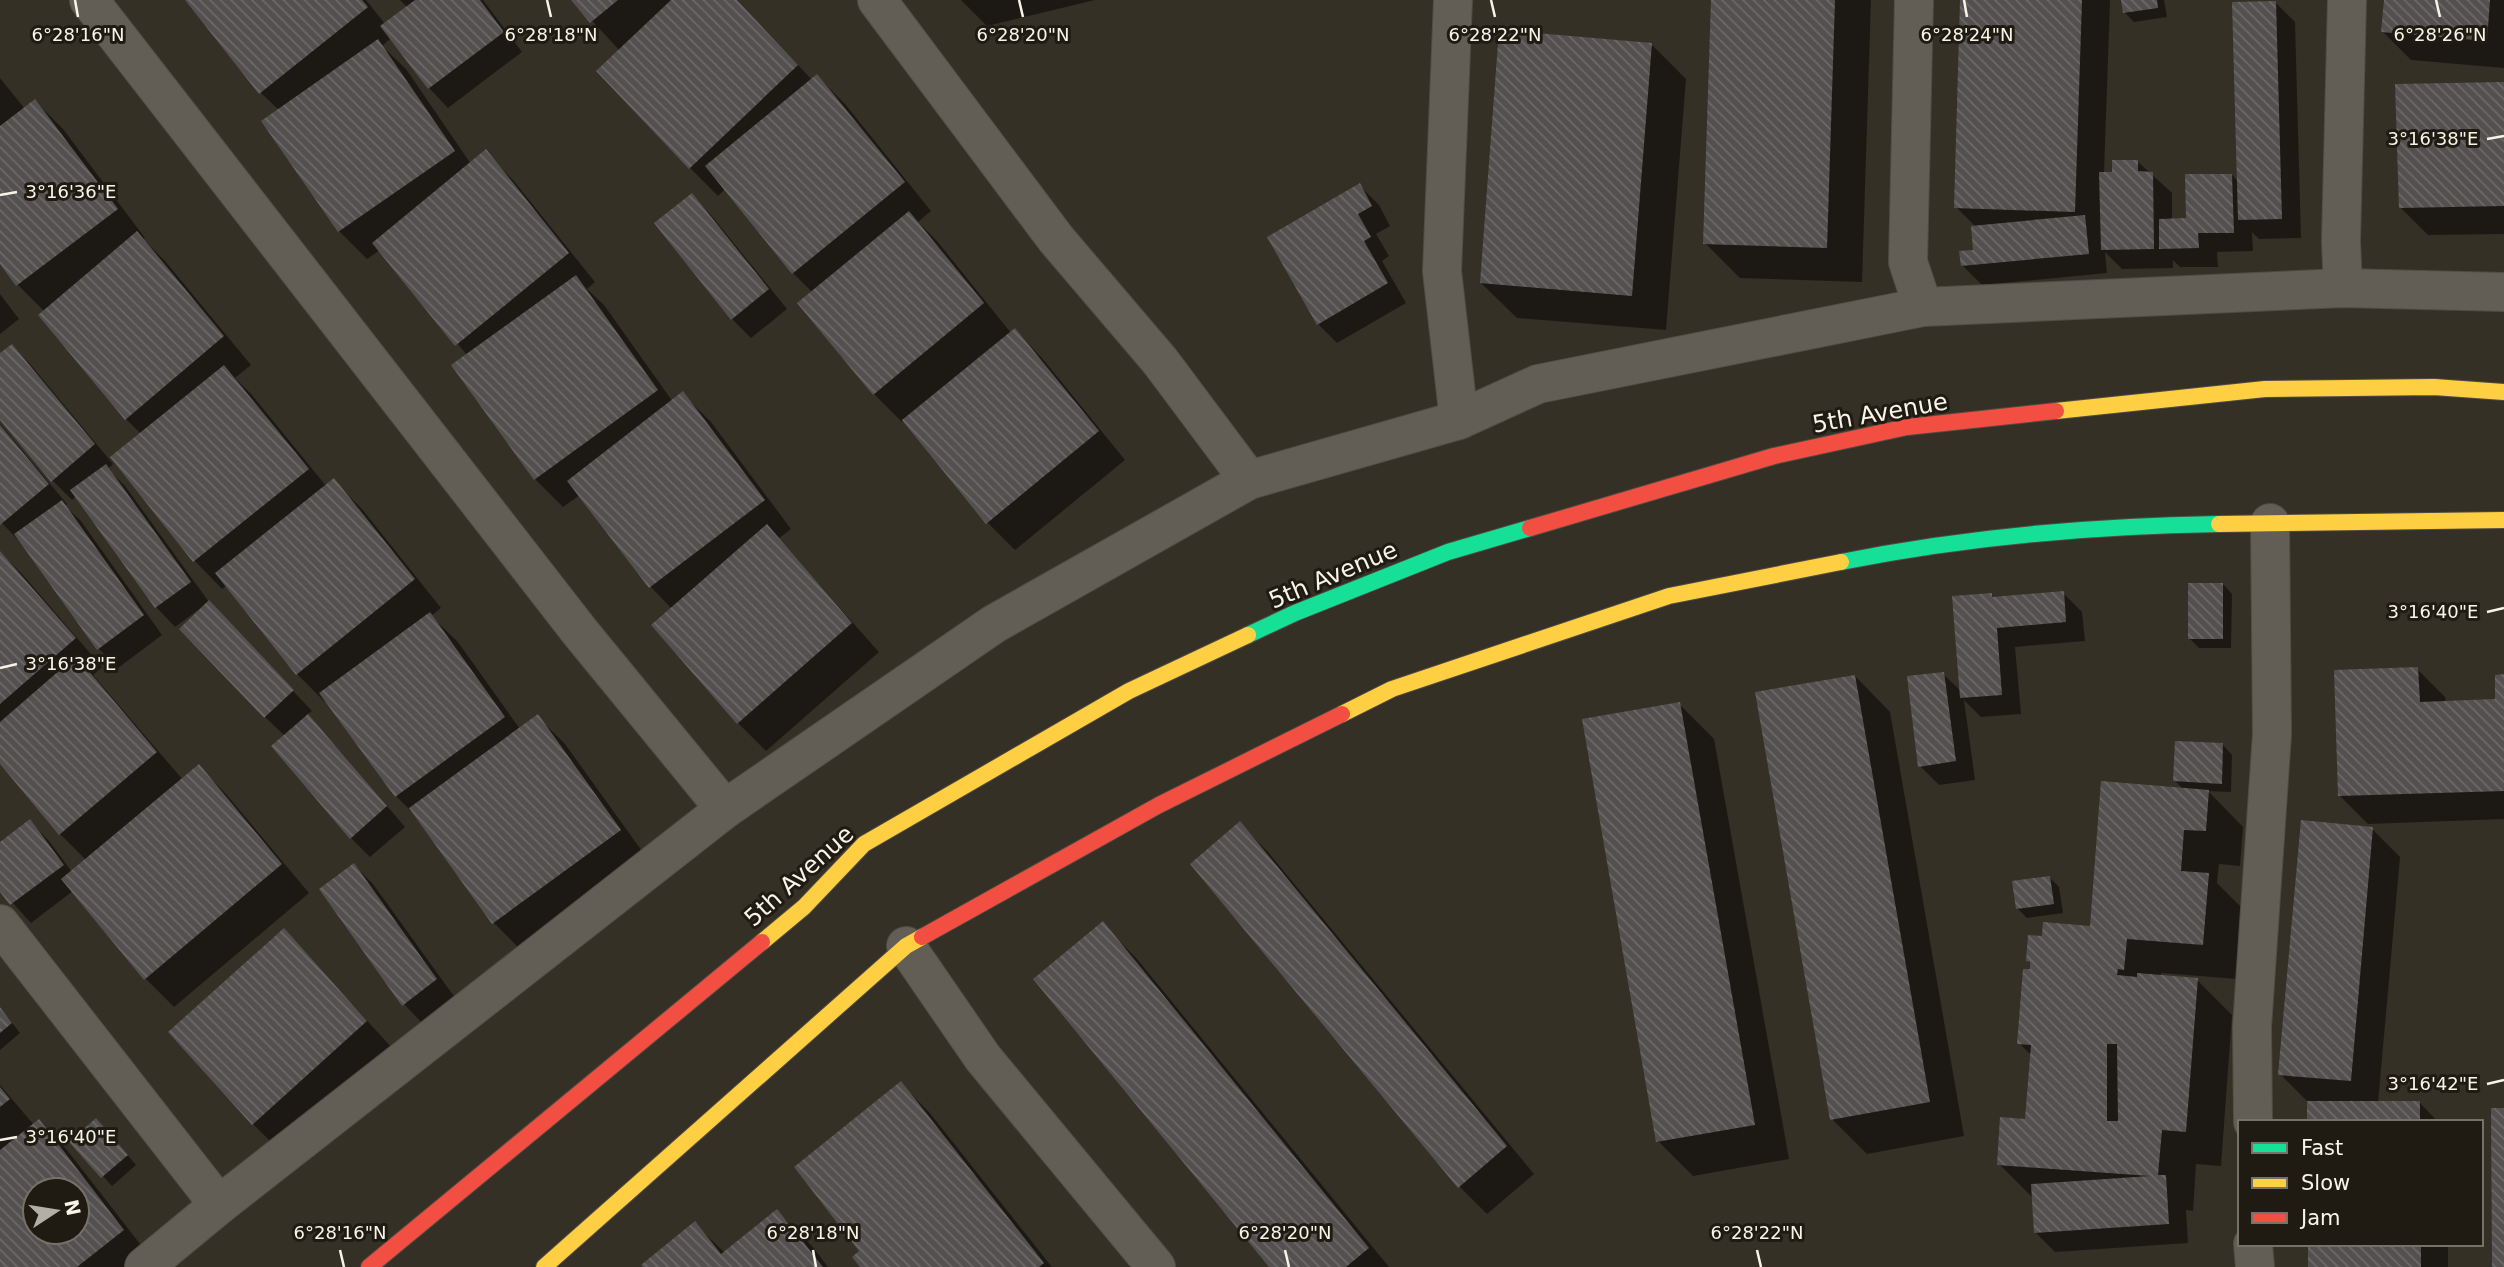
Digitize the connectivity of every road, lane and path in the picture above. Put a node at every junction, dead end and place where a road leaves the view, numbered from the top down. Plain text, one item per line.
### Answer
1 (89, 0) edge
2 (877, 0) edge
3 (1453, 0) edge
4 (1914, 0) edge
5 (2347, 0) edge
6 (2343, 288) junction
7 (2504, 292) edge
8 (1923, 307) junction
9 (2504, 392) edge
10 (1459, 421) junction
11 (1249, 480) junction
12 (2504, 520) edge
13 (2270, 523) junction
14 (725, 808) junction
15 (0, 924) edge
16 (906, 946) junction
17 (2253, 1120) edge
18 (219, 1205) junction
19 (2253, 1246) edge
20 (559, 1262) edge
21 (144, 1267) edge
22 (369, 1267) edge
23 (1156, 1267) edge
24 (2255, 1267) edge

1 - 14 street
2 - 11 street
3 - 10 street
4 - 8 street
5 - 6 street
6 - 7 street
6 - 8 street
8 - 10 street
9 - 22 street, 5th Avenue
10 - 11 street
11 - 14 street
12 - 13 street
13 - 16 street
13 - 17 street
14 - 18 street
15 - 18 street
16 - 20 street
16 - 23 street
18 - 21 street
19 - 24 street

